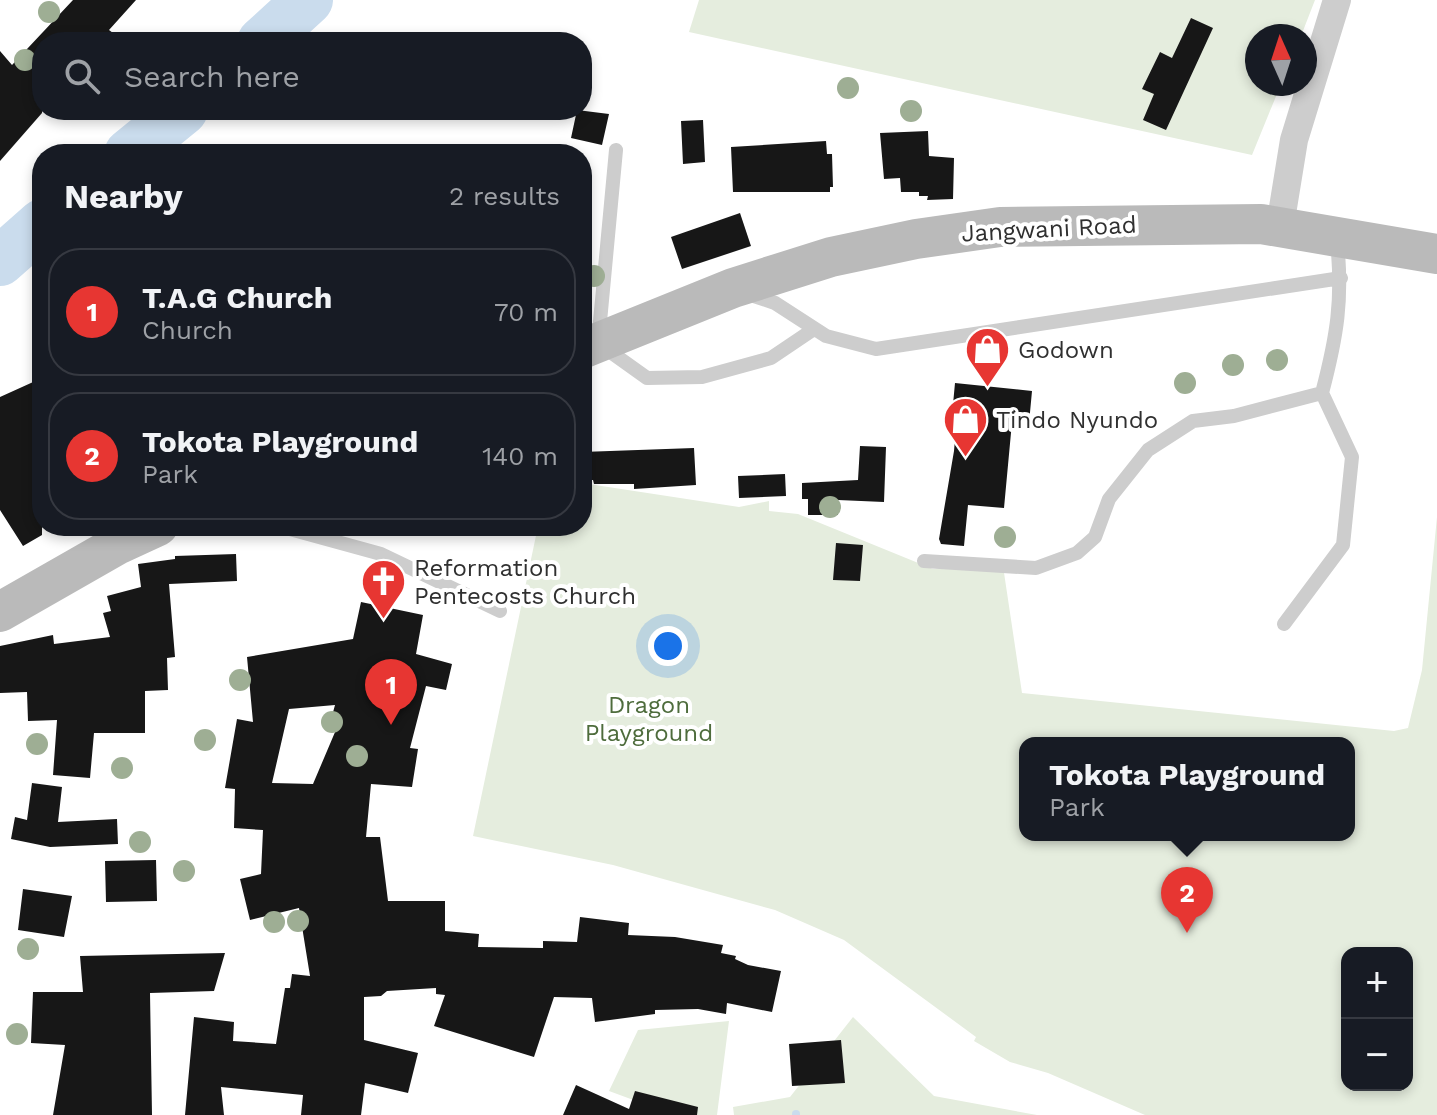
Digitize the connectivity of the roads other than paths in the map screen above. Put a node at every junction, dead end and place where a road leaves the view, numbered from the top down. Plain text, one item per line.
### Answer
1 (1337, 0) edge
2 (616, 150) dead end
3 (1280, 226) junction
4 (1336, 237) junction
5 (1437, 254) edge
6 (1341, 278) junction
7 (733, 288) junction
8 (814, 329) junction
9 (592, 331) edge
10 (592, 345) edge
11 (592, 347) edge
12 (1322, 393) junction
13 (121, 536) edge
14 (315, 536) edge
15 (924, 561) dead end
16 (500, 611) dead end
17 (0, 612) edge
18 (1284, 624) dead end

1 - 3 street
2 - 9 lane
3 - 4 street, Jangwani Road
3 - 7 street, Jangwani Road
4 - 5 street, Jangwani Road
4 - 6 lane
6 - 8 lane
6 - 12 lane
7 - 8 lane
7 - 10 street, Jangwani Road
8 - 11 lane
12 - 15 lane
12 - 18 lane
13 - 17 street
14 - 16 lane

